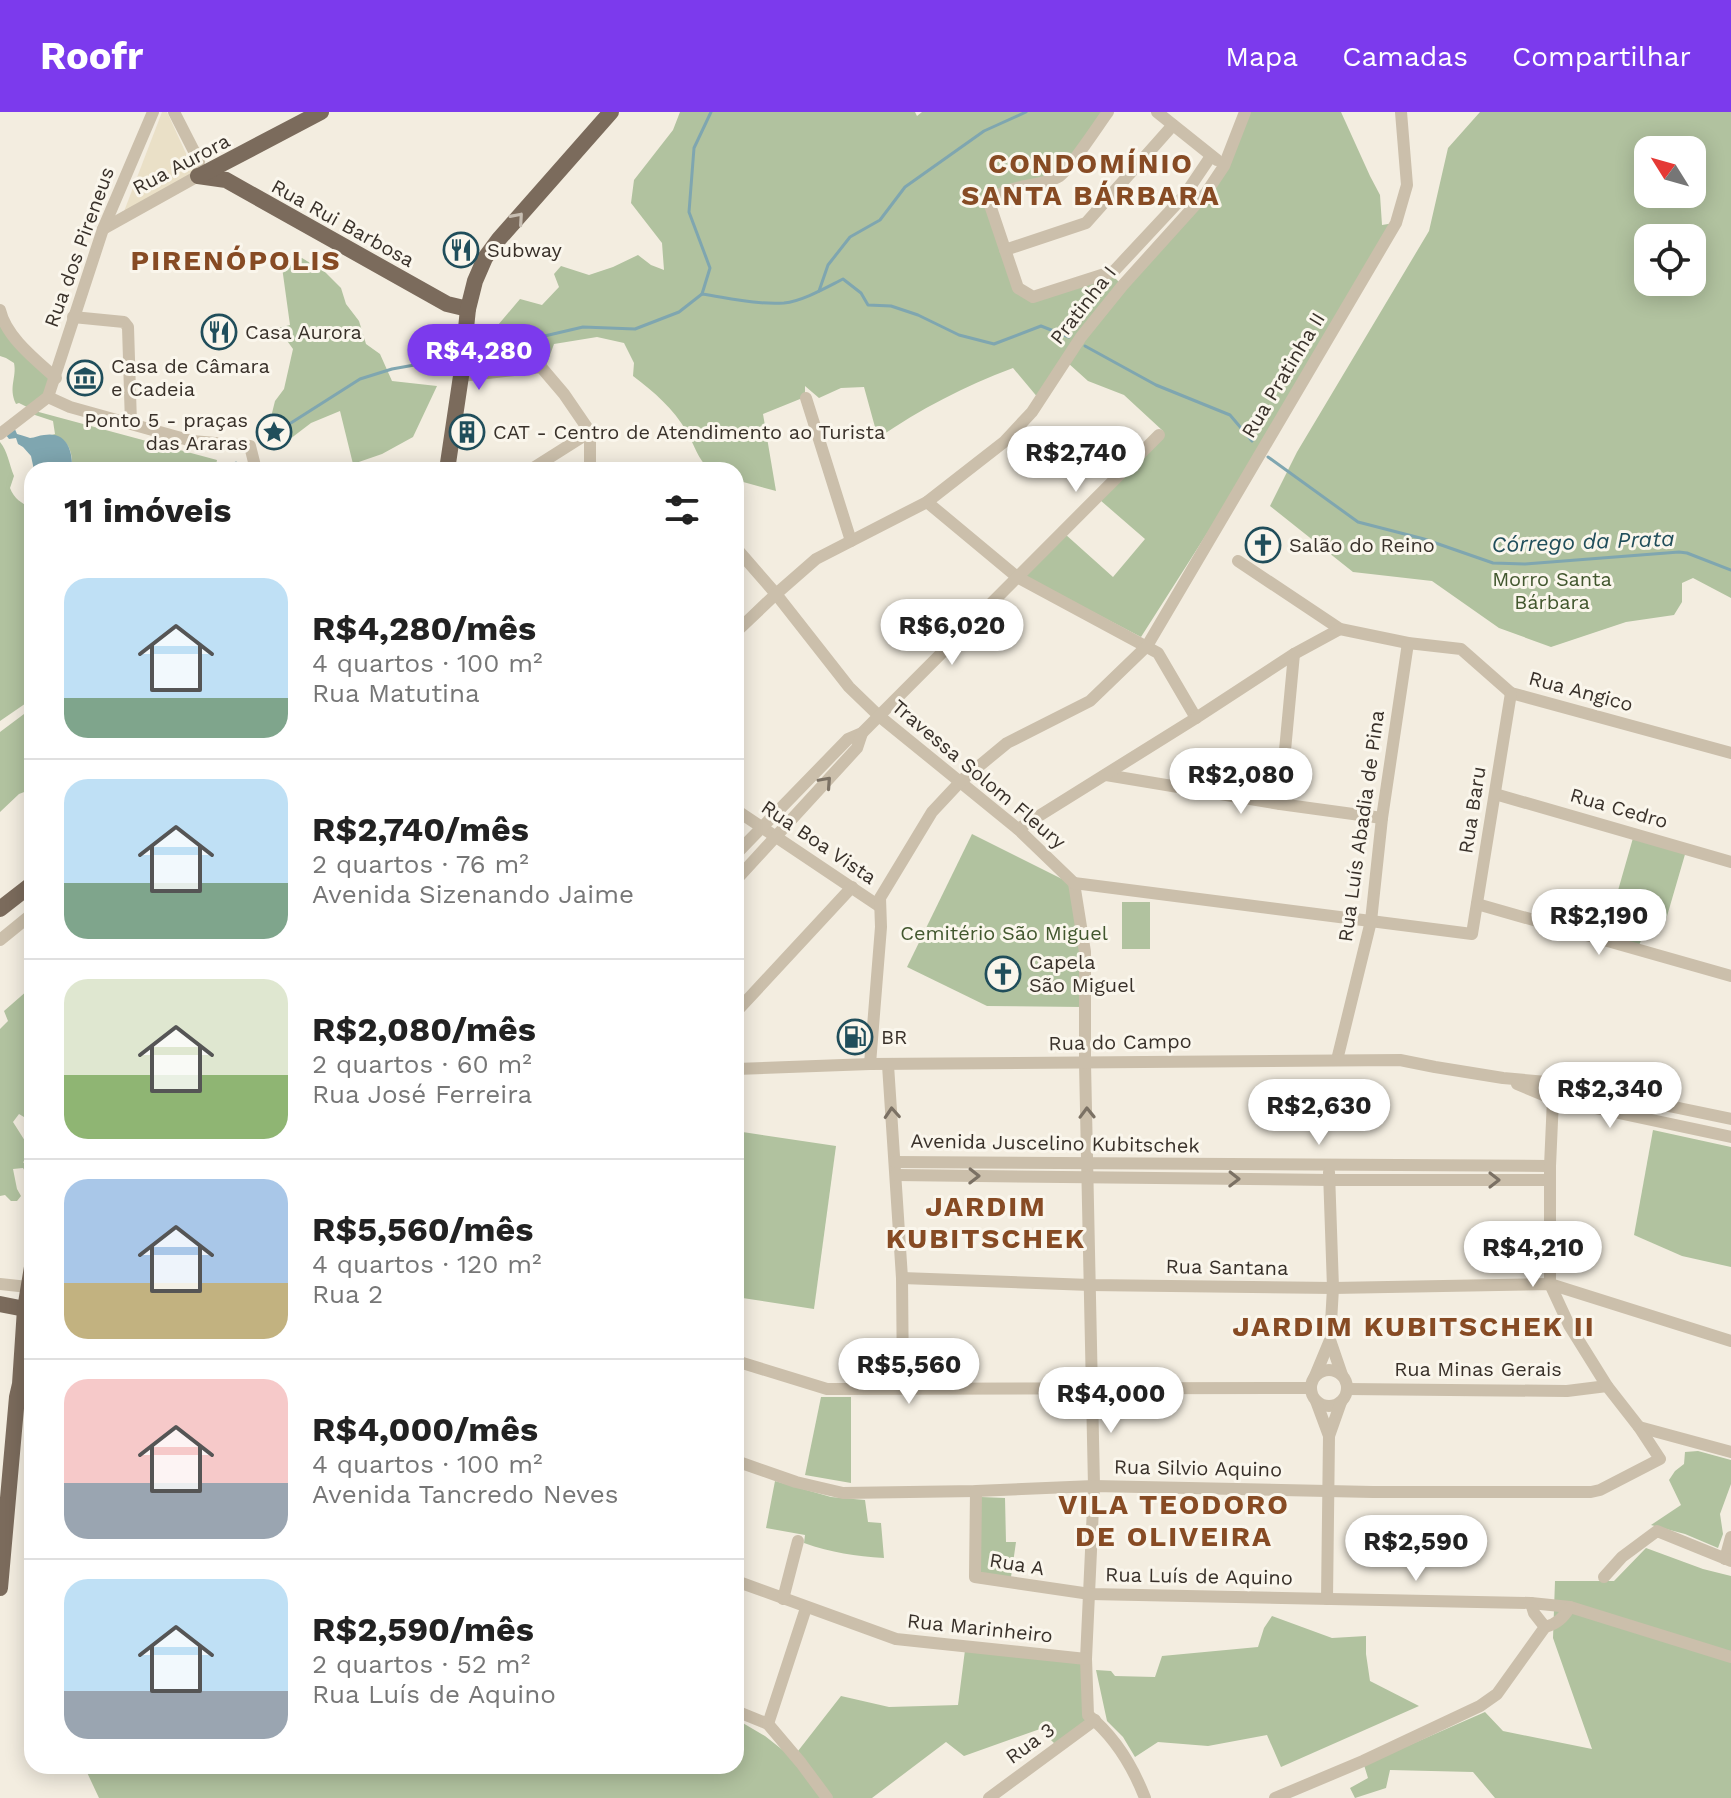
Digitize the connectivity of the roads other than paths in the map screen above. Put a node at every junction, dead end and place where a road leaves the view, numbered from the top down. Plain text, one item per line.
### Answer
1 (153, 112) edge
2 (174, 112) edge
3 (321, 112) edge
4 (611, 112) edge
5 (1108, 112) edge
6 (1157, 112) edge
7 (1245, 112) edge
8 (1401, 112) edge
9 (1173, 125) junction
10 (1211, 156) junction
11 (235, 158) junction
12 (1224, 166) junction
13 (198, 176) junction
14 (226, 180) junction
15 (103, 229) junction
16 (1005, 250) junction
17 (468, 309) junction
18 (0, 310) edge
19 (73, 317) junction
20 (461, 376) junction
21 (56, 378) junction
22 (48, 397) junction
23 (806, 398) dead end
24 (131, 424) junction
25 (590, 432) junction
26 (0, 434) edge
27 (1159, 435) dead end
28 (254, 462) edge
29 (448, 462) edge
30 (543, 462) edge
31 (590, 462) edge
32 (927, 502) junction
33 (851, 541) junction
34 (744, 557) edge
35 (1238, 561) dead end
36 (1017, 577) junction
37 (776, 594) junction
38 (744, 624) edge
39 (1340, 629) junction
40 (1408, 643) junction
41 (1147, 646) junction
42 (1294, 654) junction
43 (1511, 693) junction
44 (879, 716) junction
45 (1196, 718) junction
46 (862, 733) junction
47 (1731, 753) edge
48 (1106, 775) junction
49 (961, 781) junction
50 (1495, 794) junction
51 (1280, 804) junction
52 (744, 816) edge
53 (1382, 818) junction
54 (762, 828) junction
55 (1018, 829) junction
56 (777, 836) junction
57 (744, 846) edge
58 (1731, 862) edge
59 (744, 871) edge
60 (1074, 883) junction
61 (852, 887) junction
62 (24, 889) edge
63 (1477, 904) junction
64 (1, 905) edge
65 (879, 906) junction
66 (24, 921) edge
67 (1371, 921) junction
68 (18, 926) junction
69 (0, 940) edge
70 (1731, 976) edge
71 (744, 1003) edge
72 (1337, 1060) junction
73 (1085, 1063) junction
74 (870, 1064) junction
75 (888, 1065) junction
76 (744, 1069) edge
77 (1503, 1078) junction
78 (1558, 1083) junction
79 (1553, 1099) junction
80 (1712, 1115) junction
81 (1731, 1119) edge
82 (1708, 1132) junction
83 (1731, 1137) edge
84 (1329, 1165) junction
85 (1407, 1165) junction
86 (896, 1168) junction
87 (1088, 1171) junction
88 (1550, 1173) junction
89 (1329, 1180) junction
90 (1407, 1180) junction
91 (902, 1278) junction
92 (0, 1284) edge
93 (1550, 1284) junction
94 (1090, 1285) junction
95 (24, 1287) edge
96 (1333, 1288) junction
97 (0, 1304) edge
98 (24, 1309) edge
99 (1330, 1340) junction
100 (1731, 1341) edge
101 (744, 1363) edge
102 (1342, 1375) junction
103 (1313, 1382) junction
104 (1607, 1386) junction
105 (903, 1388) junction
106 (1092, 1388) junction
107 (1347, 1389) junction
108 (24, 1399) edge
109 (1316, 1401) junction
110 (1341, 1402) junction
111 (1639, 1427) junction
112 (1329, 1436) junction
113 (1731, 1452) edge
114 (744, 1464) edge
115 (1094, 1486) junction
116 (976, 1491) junction
117 (1327, 1491) junction
118 (1731, 1537) edge
119 (798, 1541) dead end
120 (1728, 1560) edge
121 (1604, 1577) dead end
122 (744, 1584) edge
123 (0, 1588) edge
124 (1090, 1594) junction
125 (783, 1599) junction
126 (1327, 1599) junction
127 (1531, 1603) junction
128 (1570, 1607) junction
129 (806, 1608) junction
130 (1545, 1627) junction
131 (1731, 1657) edge
132 (1086, 1659) junction
133 (744, 1714) edge
134 (1095, 1720) junction
135 (768, 1724) junction
136 (827, 1798) edge
137 (989, 1798) edge
138 (1145, 1798) edge
139 (1275, 1798) edge

1 - 15 street, Rua dos Pireneus
2 - 13 street
3 - 11 main road, Rua Aurora
17 -> 4 main road
5 - 16 street
6 - 9 street
7 - 12 street, Pratinha I
8 - 41 street, Rua Pratinha II
9 - 10 street
9 - 16 street
10 - 12 street
10 - 16 street
11 - 13 main road, Rua Aurora
11 - 14 main road
12 - 32 street, Pratinha I
13 - 14 main road, Rua Rui Barbosa
13 - 15 street, Rua Aurora
14 - 17 main road, Rua Rui Barbosa
15 - 19 street, Rua dos Pireneus
17 - 20 main road
18 - 21 street
19 - 21 street, Rua dos Pireneus
19 - 24 street
20 - 25 street
20 - 29 main road
21 - 22 street, Rua dos Pireneus
22 - 24 street
22 - 26 street
23 - 33 street
24 - 28 street
25 - 30 street
25 - 31 street
27 - 36 street
32 - 33 street, Pratinha I
32 - 36 street
33 - 37 street, Pratinha I
34 - 37 street, Travessa Solom Fleury
35 - 39 street
36 - 41 street
36 - 44 street
37 - 38 street, Pratinha I
37 - 44 street, Travessa Solom Fleury
39 - 40 street, Rua Angico
39 - 42 street
40 - 43 street, Rua Angico
40 - 53 street, Rua Luís Abadia de Pina
41 - 45 street
41 - 49 street, Rua Pratinha II
42 - 45 street
42 - 51 street
43 - 47 street, Rua Angico
43 - 50 street, Rua Baru
44 - 46 street
44 - 49 street, Travessa Solom Fleury
45 - 48 street
46 - 54 street
56 -> 46 street
48 - 51 street
48 - 55 street
49 - 55 street, Travessa Solom Fleury
49 - 65 street, Rua Pratinha II
50 - 58 street, Rua Cedro
50 - 63 street, Rua Baru
51 - 53 street
52 - 54 street, Rua Boa Vista
53 - 67 street, Rua Luís Abadia de Pina
54 - 56 street, Rua Boa Vista
54 - 57 street
55 - 60 street, Travessa Solom Fleury
56 - 59 street
56 - 61 street, Rua Boa Vista
60 - 67 street
60 - 73 street
61 - 65 street, Rua Boa Vista
61 - 71 street
62 - 64 main road
63 - 67 street, Rua Baru
63 - 70 street
64 - 68 street
65 - 74 street
66 - 68 street
67 - 72 street, Rua Luís Abadia de Pina
68 - 69 street
72 - 73 street, Rua do Campo
72 - 77 street, Rua do Campo
73 - 75 street, Rua do Campo
87 -> 73 street
74 - 75 street, Rua do Campo
74 - 76 street, Rua do Campo
86 -> 75 street
77 - 78 street
77 - 79 street
78 - 79 street
78 - 80 street
79 - 82 street
79 - 88 street
80 - 81 street
80 - 82 street
82 - 83 street
84 - 85 street, Avenida Juscelino Kubitschek
84 - 87 street, Avenida Juscelino Kubitschek
84 - 89 street
85 - 88 street, Avenida Juscelino Kubitschek
85 - 90 street
86 - 87 street, Avenida Juscelino Kubitschek
86 - 91 street
87 -> 89 street, Avenida Juscelino Kubitschek
87 - 94 street
90 -> 88 street, Avenida Juscelino Kubitschek
88 - 93 street
89 - 90 street, Avenida Juscelino Kubitschek
89 - 96 street
91 - 94 street, Rua Santana
91 - 105 street
92 - 95 street
93 - 96 street, Rua Santana
93 - 100 street, Rua Santana
93 - 104 street
94 - 96 street, Rua Santana
94 - 106 street
96 - 99 street
97 - 98 main road
99 - 102 street
99 - 103 street
101 - 105 street
102 - 103 street
102 - 107 street
103 - 106 street
103 - 109 street
104 - 107 street, Rua Minas Gerais
104 - 111 street
105 - 106 street
106 - 115 street
107 - 110 street
108 - 123 main road
109 - 110 street
109 - 112 street
110 - 112 street
111 - 113 street
111 - 117 street, Rua Silvio Aquino
112 - 117 street
114 - 116 street, Rua Silvio Aquino
115 - 116 street, Rua Silvio Aquino
115 - 117 street, Rua Silvio Aquino
115 - 124 street
116 - 124 street, Rua A
117 - 126 street
118 - 120 street
119 - 125 street
120 - 121 street
122 - 125 street, Rua Marinheiro
124 - 126 street, Rua Luís de Aquino
124 - 132 street
125 - 129 street, Rua Marinheiro
126 - 127 street, Rua Luís de Aquino
127 - 128 street, Rua Luís de Aquino
127 - 130 street
128 - 130 street
128 - 131 street, Rua Luís de Aquino
129 - 132 street, Rua Marinheiro
129 - 135 street
130 - 139 street
132 - 134 street
133 - 135 street
134 - 137 street, Rua 3
134 - 138 street
135 - 136 street

